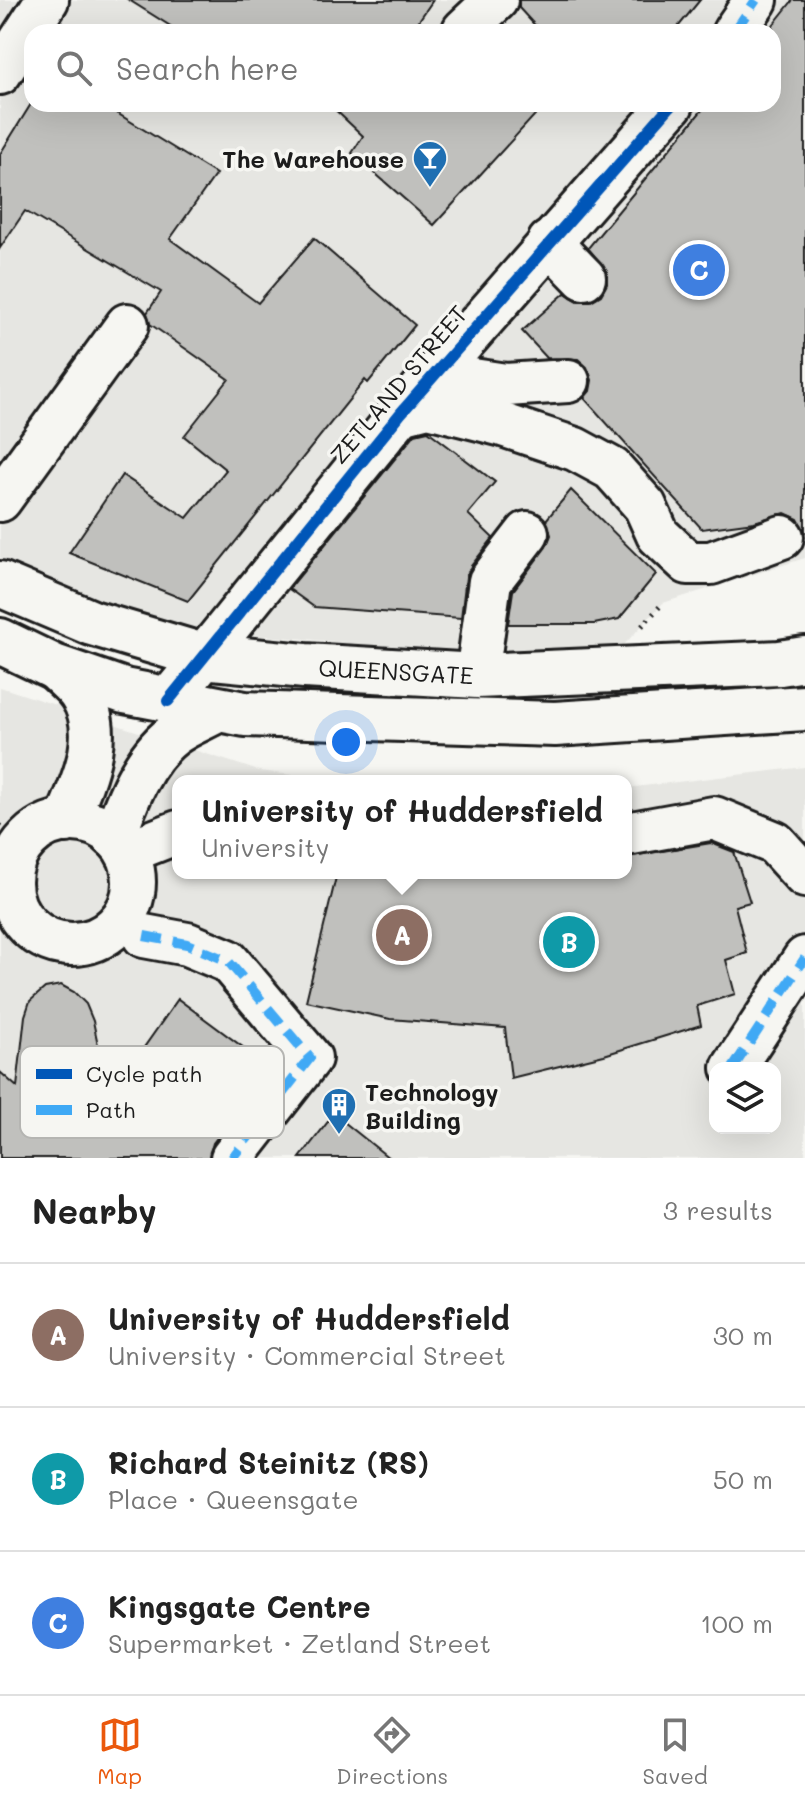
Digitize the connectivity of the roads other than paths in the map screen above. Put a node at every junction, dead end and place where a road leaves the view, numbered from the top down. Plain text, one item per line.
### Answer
1 (47, 0) edge
2 (496, 0) edge
3 (756, 0) edge
4 (30, 24) edge
5 (470, 24) edge
6 (740, 24) edge
7 (24, 32) edge
8 (3, 61) edge
9 (665, 112) edge
10 (549, 242) junction
11 (584, 278) dead end
12 (127, 325) dead end
13 (433, 374) junction
14 (568, 381) dead end
15 (401, 413) junction
16 (0, 500) edge
17 (527, 533) dead end
18 (782, 537) dead end
19 (0, 584) edge
20 (0, 641) edge
21 (203, 656) junction
22 (805, 659) edge
23 (54, 667) junction
24 (477, 676) junction
25 (168, 701) junction
26 (805, 708) edge
27 (217, 711) junction
28 (66, 821) junction
29 (172, 833) edge
30 (632, 833) edge
31 (121, 845) junction
32 (805, 876) edge
33 (0, 936) edge
34 (144, 936) dead end
35 (42, 937) junction
36 (805, 958) edge
37 (737, 1062) edge
38 (284, 1091) edge
39 (248, 1138) edge
40 (232, 1158) edge

1 - 4 street
2 - 5 street
3 - 6 street
7 - 8 street
9 - 10 street, ZETLAND STREET
10 - 11 street
10 - 13 street, ZETLAND STREET
12 - 16 street
13 - 14 street
13 - 15 street, ZETLAND STREET
15 - 18 street
15 - 21 street, ZETLAND STREET
17 - 24 street
19 - 21 highway, QUEENSGATE
20 - 23 highway, QUEENSGATE
21 - 24 highway, QUEENSGATE
21 - 25 street, ZETLAND STREET
22 - 24 highway, QUEENSGATE
23 - 25 highway, QUEENSGATE
23 - 28 street
25 - 27 highway, QUEENSGATE
26 - 27 highway, QUEENSGATE
27 - 31 street
28 - 31 street
28 - 35 street
29 - 31 street
30 - 32 street
31 - 35 street
33 - 35 street
34 - 38 street
36 - 37 street
39 - 40 street

